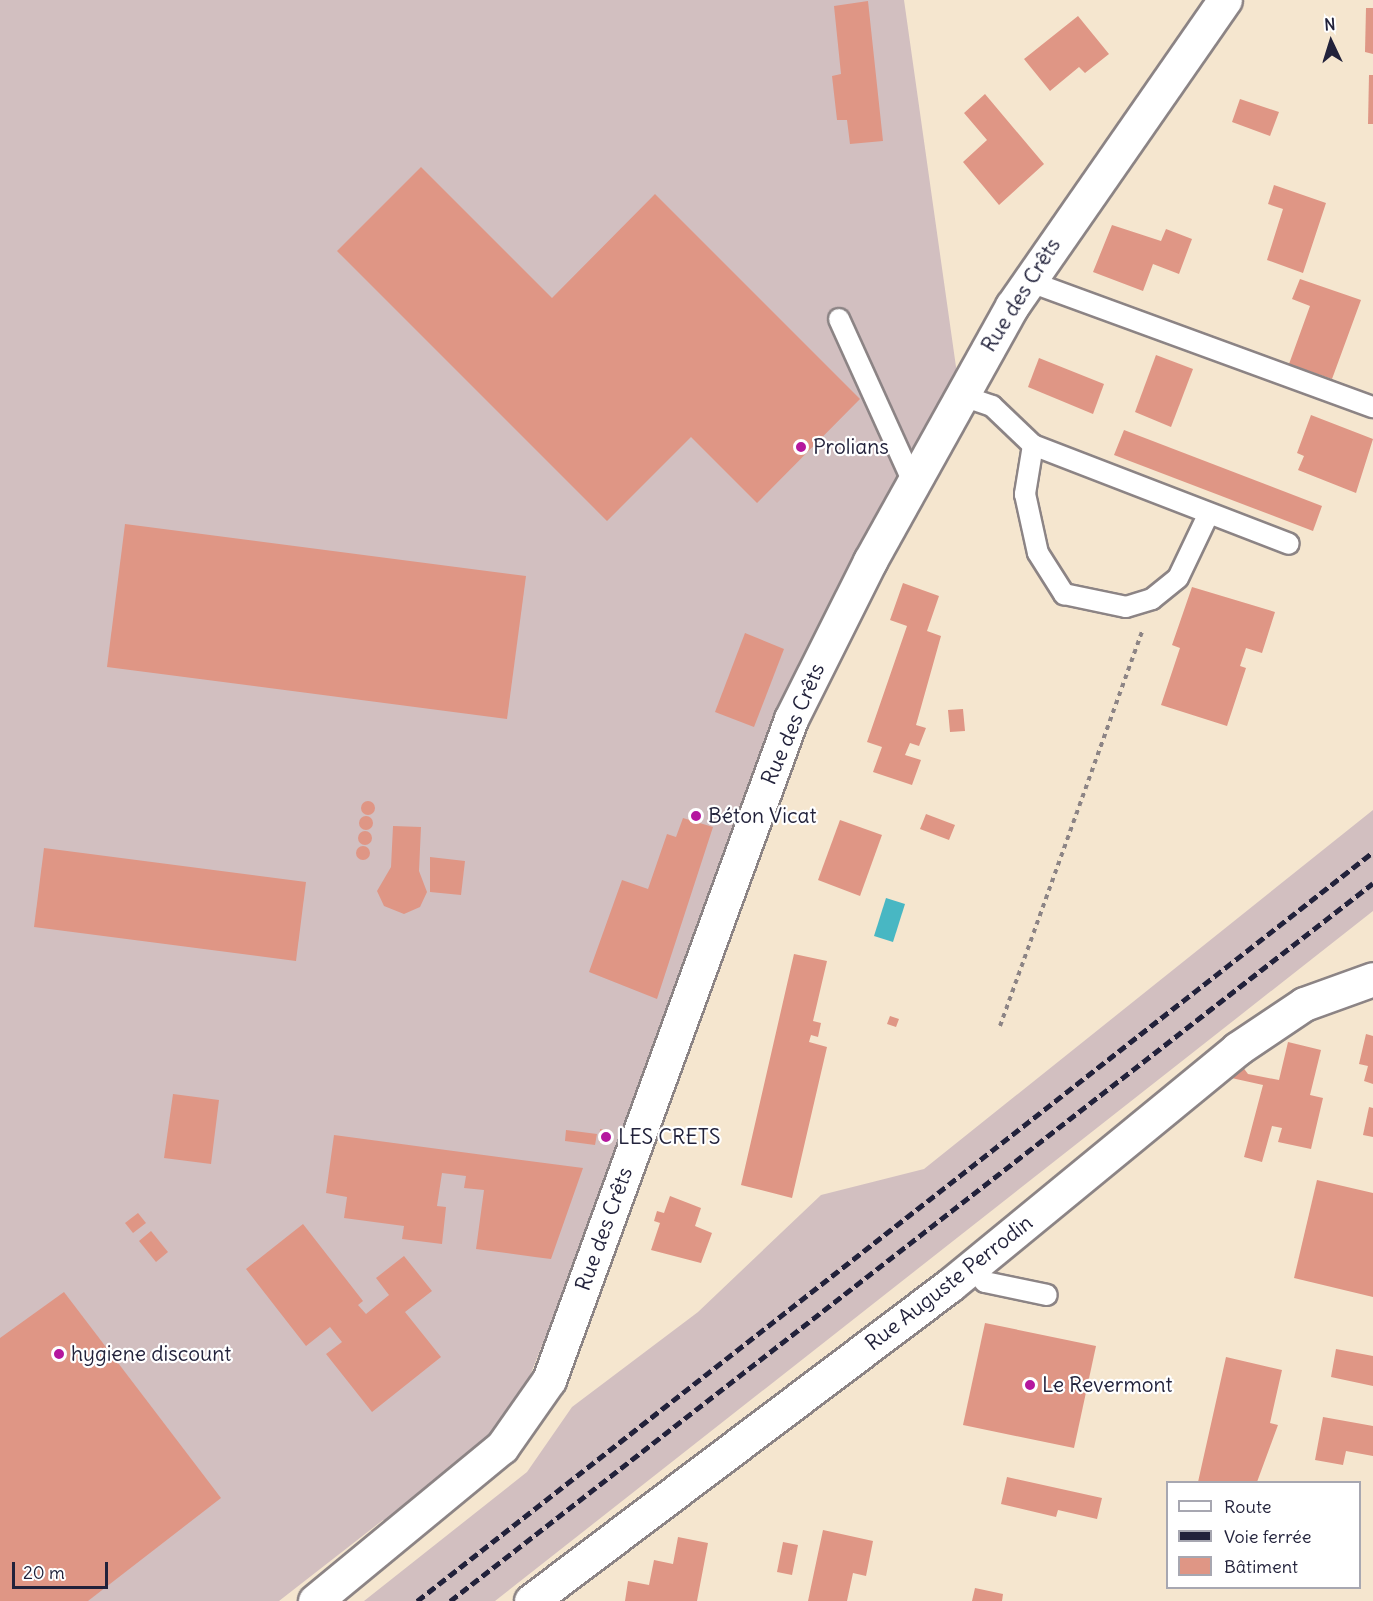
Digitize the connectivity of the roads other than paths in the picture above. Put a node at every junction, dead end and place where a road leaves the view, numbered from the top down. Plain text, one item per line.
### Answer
1 (1225, 0) edge
2 (1028, 281) junction
3 (839, 319) dead end
4 (960, 394) junction
5 (1373, 407) edge
6 (1033, 445) junction
7 (913, 482) junction
8 (1208, 515) junction
9 (1289, 544) dead end
10 (1373, 980) edge
11 (972, 1266) junction
12 (1047, 1295) dead end
13 (315, 1601) edge
14 (531, 1601) edge

1 - 2 street, Rue des Crêts
2 - 4 street, Rue des Crêts
2 - 5 lane
3 - 7 lane
4 - 6 lane
4 - 7 street, Rue des Crêts
6 - 8 lane
6 - 8 lane
7 - 13 street, Rue des Crêts
8 - 9 lane
10 - 11 street, Rue Auguste Perrodin
11 - 12 lane
11 - 14 street, Rue Auguste Perrodin

